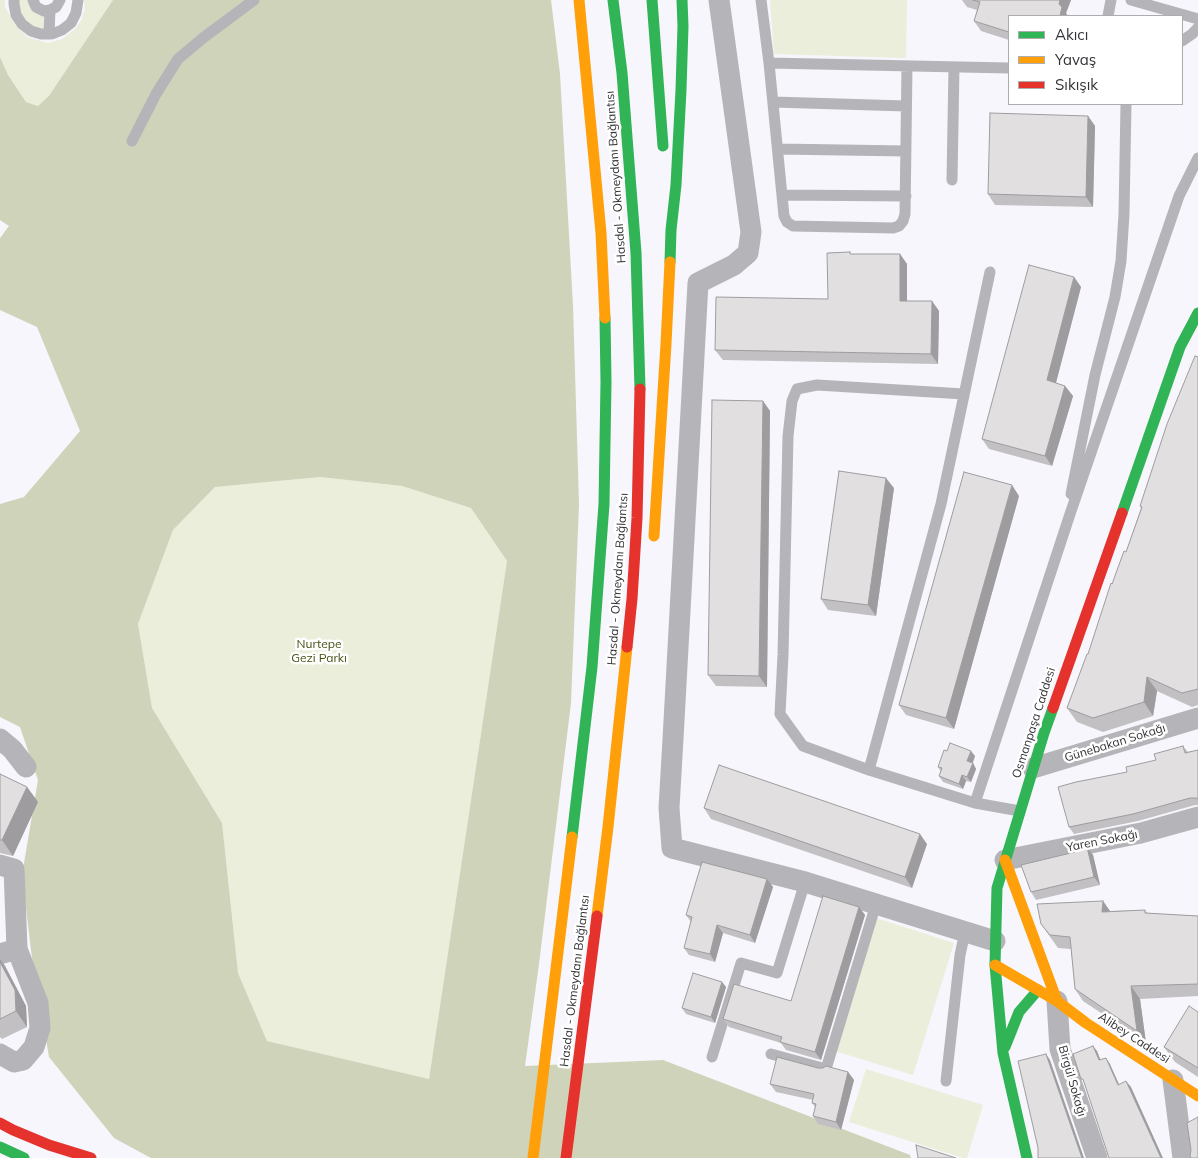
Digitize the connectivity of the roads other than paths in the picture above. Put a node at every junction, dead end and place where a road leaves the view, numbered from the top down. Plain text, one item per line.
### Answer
1 (14, 0) edge
2 (33, 0) edge
3 (60, 0) edge
4 (78, 0) edge
5 (254, 0) edge
6 (579, 0) edge
7 (613, 0) edge
8 (652, 0) edge
9 (682, 0) edge
10 (719, 0) edge
11 (761, 0) edge
12 (1111, 0) edge
13 (1131, 0) edge
14 (50, 10) junction
15 (1108, 15) edge
16 (1198, 19) edge
17 (1198, 28) edge
18 (49, 34) junction
19 (1183, 40) edge
20 (769, 63) junction
21 (907, 66) junction
22 (954, 66) junction
23 (1008, 68) edge
24 (773, 102) junction
25 (1126, 105) edge
26 (906, 106) junction
27 (132, 141) dead end
28 (778, 149) junction
29 (906, 151) junction
30 (664, 158) dead end
31 (1198, 158) edge
32 (665, 174) dead end
33 (952, 180) dead end
34 (782, 195) junction
35 (906, 196) junction
36 (671, 230) junction
37 (990, 272) dead end
38 (1198, 314) edge
39 (964, 394) junction
40 (1062, 540) junction
41 (652, 551) dead end
42 (643, 603) dead end
43 (627, 652) junction
44 (1198, 718) edge
45 (0, 739) edge
46 (26, 767) dead end
47 (1033, 768) junction
48 (869, 770) junction
49 (975, 803) junction
50 (1020, 811) junction
51 (1198, 817) edge
52 (1005, 860) junction
53 (0, 865) edge
54 (805, 882) junction
55 (876, 904) junction
56 (965, 932) junction
57 (995, 941) junction
58 (9, 951) edge
59 (995, 965) junction
60 (1019, 967) dead end
61 (1038, 990) junction
62 (1057, 1001) junction
63 (1003, 1053) junction
64 (0, 1054) edge
65 (771, 1054) dead end
66 (712, 1057) dead end
67 (1173, 1080) junction
68 (946, 1081) dead end
69 (1198, 1096) edge
70 (0, 1123) edge
71 (0, 1147) edge
72 (24, 1158) edge
73 (92, 1158) edge
74 (532, 1158) edge
75 (566, 1158) edge
76 (1027, 1158) edge
77 (1096, 1158) edge
78 (1184, 1158) edge

1 - 18 lane
2 - 14 lane
3 - 14 lane
4 - 18 lane
5 - 27 lane
6 - 74 main road, Hasdal - Okmeydanı Bağlantısı
7 - 43 main road, Hasdal - Okmeydanı Bağlantısı
8 - 30 main road
9 - 36 main road
10 - 54 street
11 - 20 lane
12 - 15 lane
13 - 16 lane
14 - 18 lane
17 - 19 lane
20 - 21 lane
20 - 24 lane
21 - 22 lane
21 - 26 lane
22 - 23 lane
22 - 33 lane
24 - 26 lane
24 - 28 lane
25 - 40 lane
26 - 29 lane
28 - 29 lane
28 - 34 lane
29 - 35 lane
31 - 40 lane
32 - 36 main road
34 - 35 lane
34 - 35 lane
36 - 41 main road
37 - 39 lane
38 - 47 main road, Osmanpaşa Caddesi
39 - 48 lane
39 - 48 lane
40 - 49 lane
42 - 43 main road
43 - 75 main road, Hasdal - Okmeydanı Bağlantısı
44 - 47 street, Günebakan Sokağı
45 - 46 street
47 - 50 main road, Osmanpaşa Caddesi
48 - 49 lane
49 - 50 lane
50 - 52 main road, Osmanpaşa Caddesi
51 - 52 street, Yaren Sokağı
52 - 57 main road, Osmanpaşa Caddesi
52 - 62 main road
53 - 58 street
54 - 55 street
54 - 66 lane
55 - 56 street
55 - 65 lane
56 - 57 street
56 - 68 lane
57 - 59 main road, Osmanpaşa Caddesi
58 - 64 street
59 - 60 main road
59 - 61 main road, Alibey Caddesi
59 - 63 main road, Osmanpaşa Caddesi
61 - 62 main road, Alibey Caddesi
61 - 63 main road
62 - 67 main road, Alibey Caddesi
62 - 77 street, Birgül Sokağı
63 - 76 main road, Osmanpaşa Caddesi
67 - 69 main road, Alibey Caddesi
67 - 78 street
70 - 73 main road
71 - 72 main road

